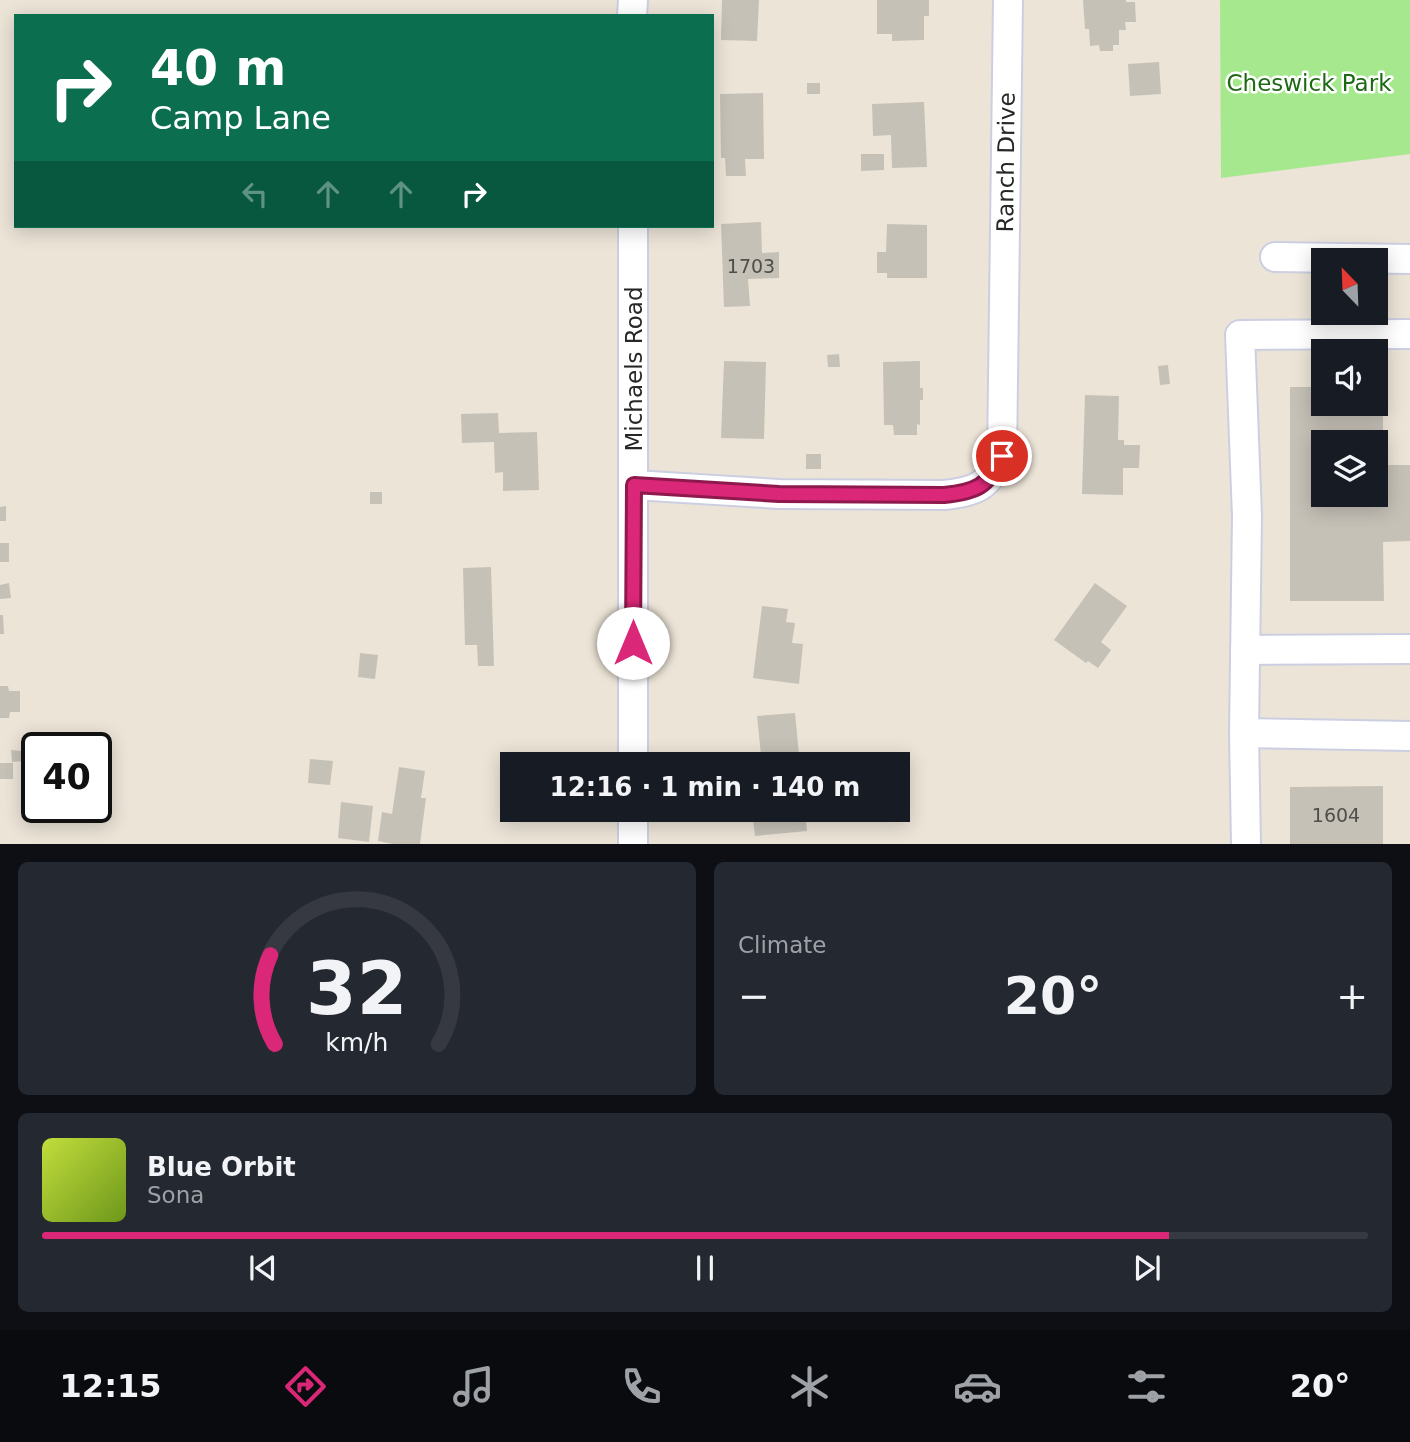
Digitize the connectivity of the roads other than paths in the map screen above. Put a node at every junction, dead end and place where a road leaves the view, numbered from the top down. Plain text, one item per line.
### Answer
1 (1008, 0) edge
2 (634, 228) edge
3 (1275, 257) dead end
4 (1410, 258) edge
5 (1410, 334) edge
6 (634, 485) junction
7 (1410, 649) edge
8 (1245, 650) junction
9 (1244, 733) junction
10 (1410, 736) edge
11 (632, 752) edge
12 (633, 822) edge
13 (633, 844) edge
14 (1246, 844) edge

1 - 6 street, Ranch Drive
2 - 6 street, Michaels Road
3 - 4 street
5 - 8 street
6 - 11 street, Michaels Road
7 - 8 street
8 - 9 street
9 - 10 street
9 - 14 street
12 - 13 street

